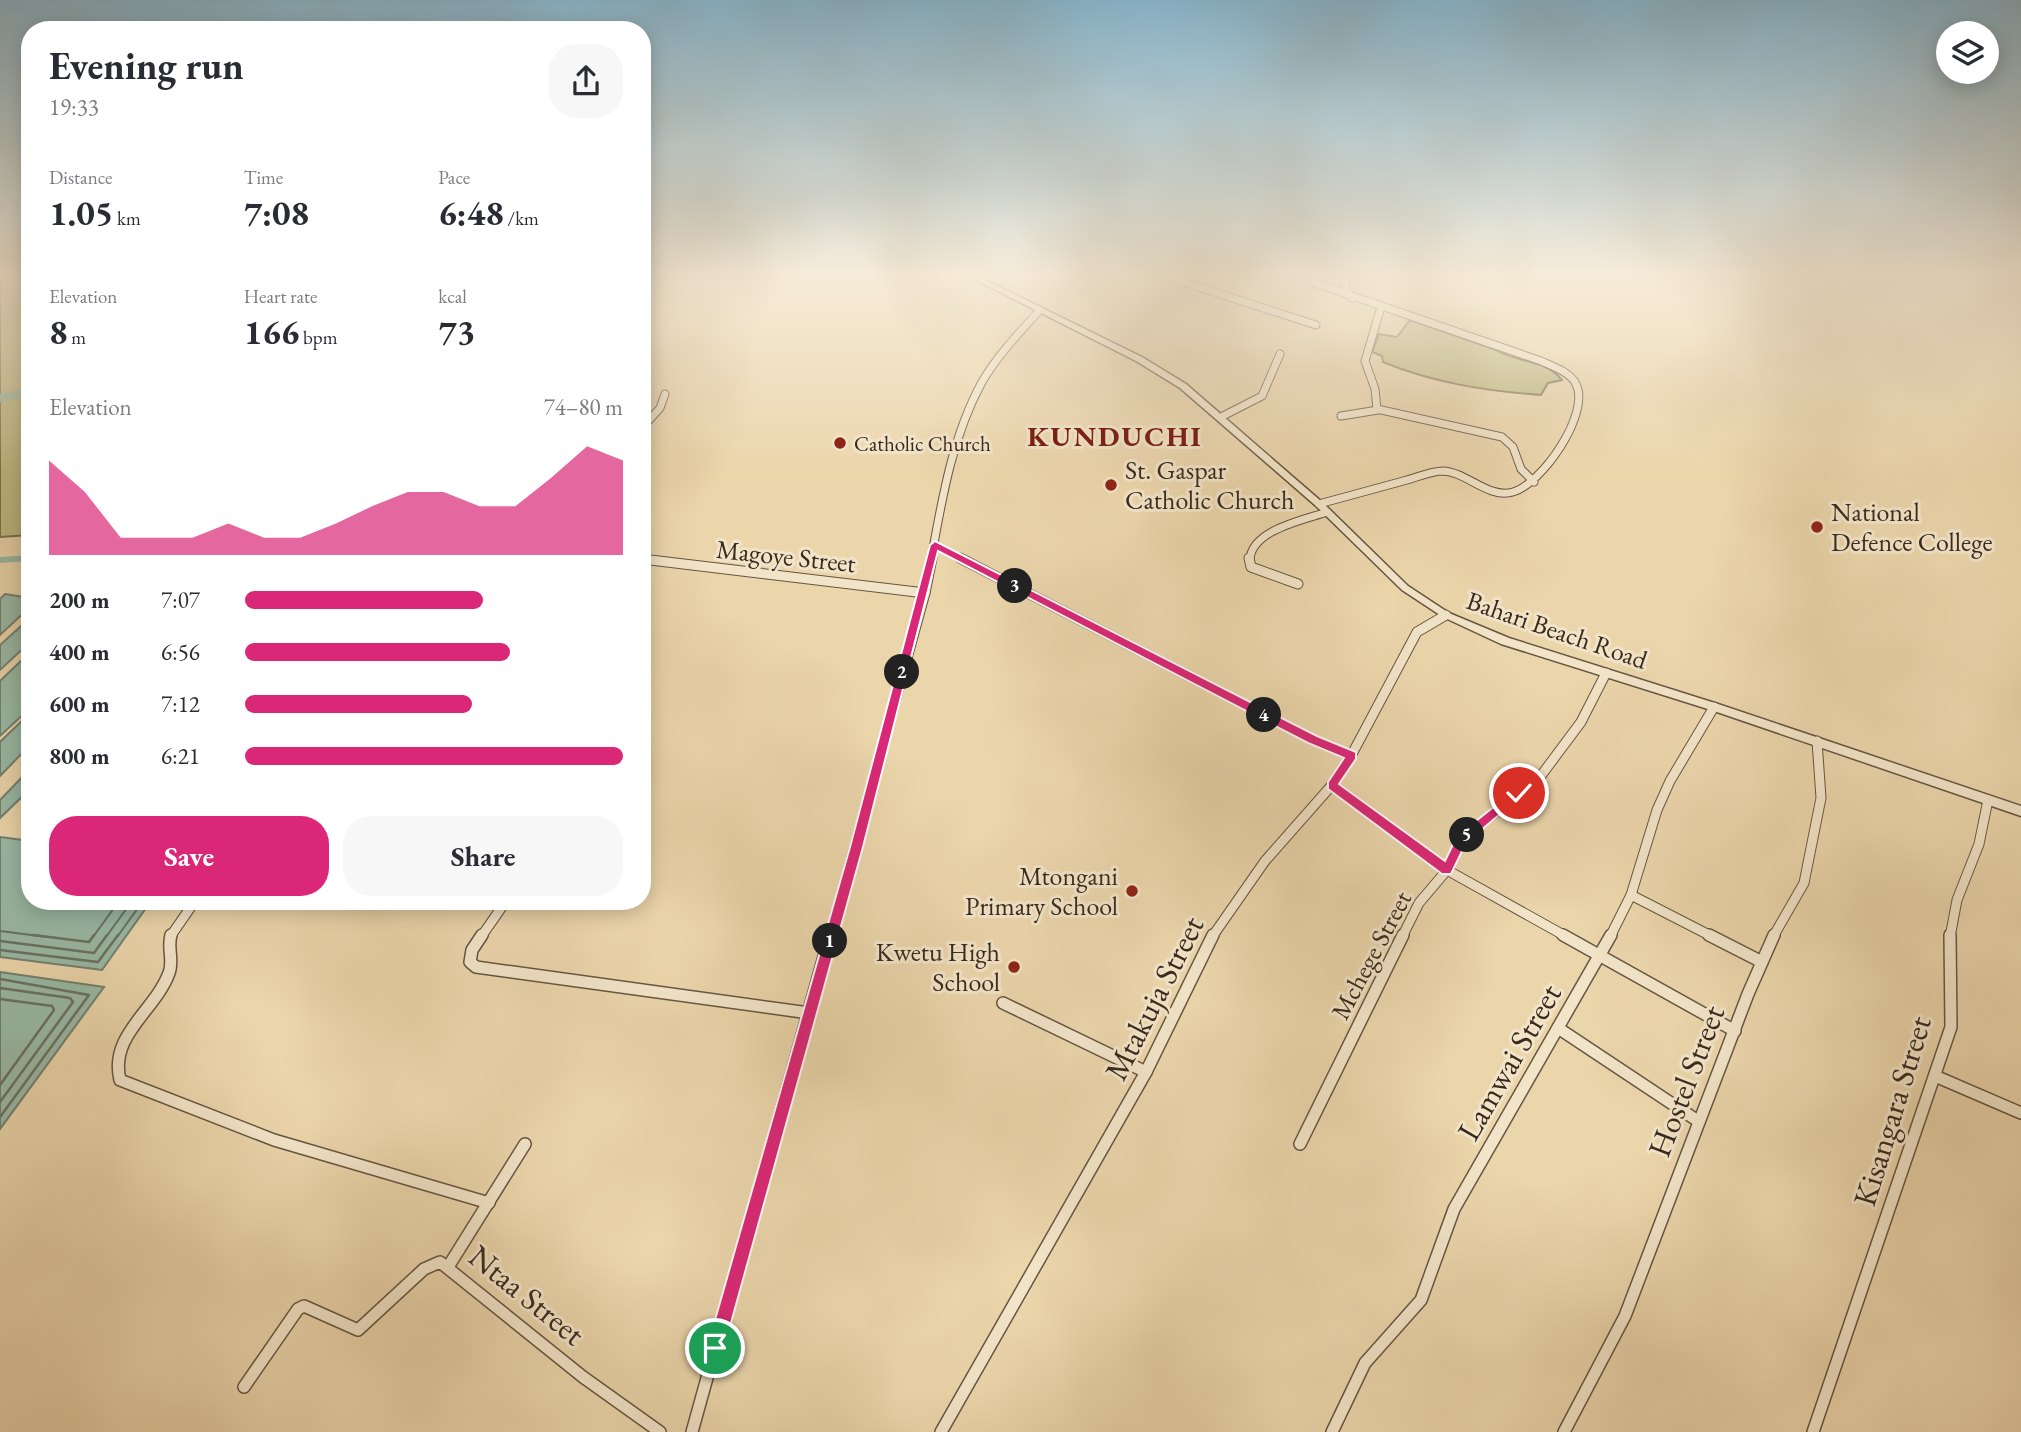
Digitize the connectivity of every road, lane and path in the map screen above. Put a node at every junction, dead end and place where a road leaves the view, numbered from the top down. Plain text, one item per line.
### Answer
1 (1014, 339) edge
2 (1096, 339) edge
3 (1372, 339) edge
4 (1475, 339) edge
5 (1280, 354) dead end
6 (665, 394) dead end
7 (1378, 410) junction
8 (1341, 416) dead end
9 (1221, 417) junction
10 (651, 418) edge
11 (1534, 481) junction
12 (1319, 504) junction
13 (1327, 512) junction
14 (935, 545) junction
15 (651, 560) edge
16 (1298, 584) dead end
17 (925, 593) junction
18 (1446, 615) junction
19 (1606, 673) junction
20 (1714, 707) junction
21 (1817, 741) junction
22 (1352, 756) junction
23 (1332, 785) junction
24 (1988, 800) junction
25 (2021, 811) edge
26 (1447, 870) junction
27 (1631, 895) junction
28 (189, 910) edge
29 (500, 910) edge
30 (1599, 958) junction
31 (1762, 962) junction
32 (1003, 1003) dead end
33 (809, 1013) junction
34 (1558, 1028) junction
35 (1735, 1031) junction
36 (1146, 1072) junction
37 (1935, 1076) junction
38 (2021, 1112) edge
39 (1698, 1121) junction
40 (525, 1144) dead end
41 (1300, 1144) dead end
42 (489, 1203) junction
43 (448, 1267) junction
44 (244, 1387) dead end
45 (660, 1432) edge
46 (692, 1432) edge
47 (941, 1432) edge
48 (1332, 1432) edge
49 (1564, 1432) edge
50 (1813, 1432) edge

1 - 14 street
2 - 9 street, Bahari Beach Road
3 - 7 street
4 - 11 street
5 - 9 street
6 - 10 street
7 - 8 street
7 - 11 street
9 - 12 street, Bahari Beach Road
11 - 12 street
12 - 13 street, Bahari Beach Road
13 - 16 street
13 - 18 street, Bahari Beach Road
14 - 17 street
14 - 22 street
15 - 17 street, Magoye Street
17 - 33 street
18 - 19 street, Bahari Beach Road
18 - 22 street, Mtakuja Street
19 - 20 street, Bahari Beach Road
19 - 26 street, Mchege Street
20 - 21 street, Bahari Beach Road
20 - 27 street, Lamwai Street
21 - 24 street, Bahari Beach Road
21 - 31 street, Hostel Street
22 - 23 street, Mtakuja Street
23 - 26 street
23 - 36 street, Mtakuja Street
24 - 25 street, Bahari Beach Road
24 - 37 street, Kisangara Street
26 - 30 street
26 - 41 street, Mchege Street
27 - 30 street, Lamwai Street
27 - 31 street
28 - 42 street
29 - 33 street
30 - 34 street, Lamwai Street
30 - 35 street
31 - 35 street, Hostel Street
32 - 36 street
33 - 46 street
34 - 39 street
34 - 48 street, Lamwai Street
35 - 39 street, Hostel Street
36 - 47 street, Mtakuja Street
37 - 38 street
37 - 50 street, Kisangara Street
39 - 49 street, Hostel Street
40 - 42 street
42 - 43 street
43 - 44 street, Ntaa Street
43 - 45 street, Ntaa Street

